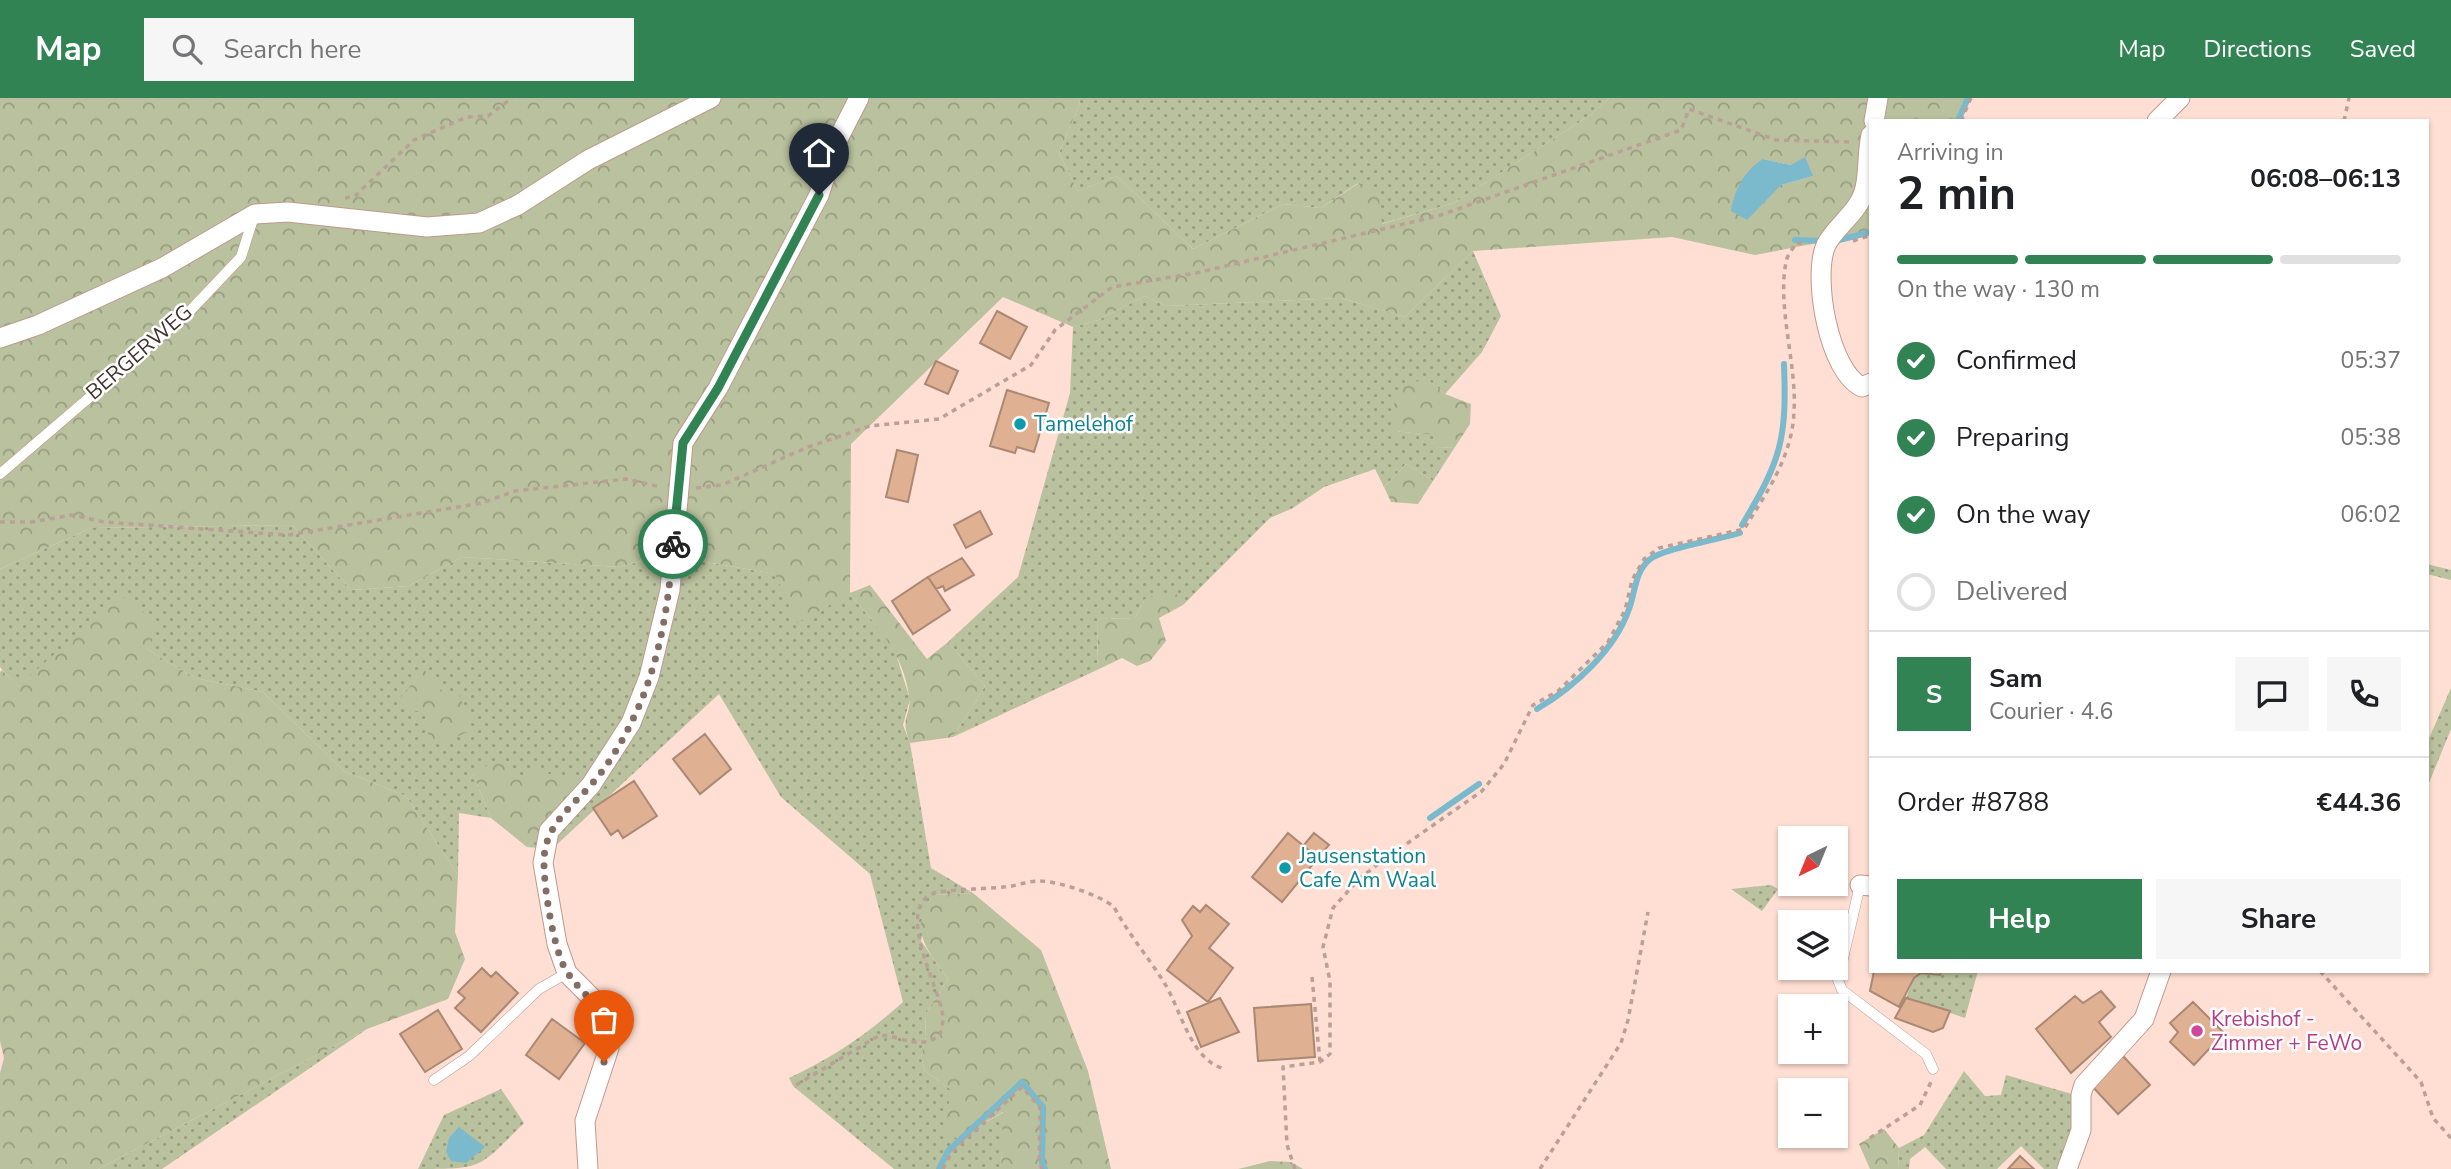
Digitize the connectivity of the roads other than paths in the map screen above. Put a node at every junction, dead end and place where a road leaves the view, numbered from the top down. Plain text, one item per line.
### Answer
1 (711, 98) edge
2 (859, 98) edge
3 (1878, 98) edge
4 (2180, 98) edge
5 (1874, 119) edge
6 (2159, 119) edge
7 (1869, 149) edge
8 (255, 214) junction
9 (0, 338) edge
10 (1869, 384) edge
11 (0, 474) edge
12 (1866, 886) edge
13 (567, 973) junction
14 (2160, 973) edge
15 (1933, 1069) road end
16 (434, 1080) dead end
17 (588, 1169) edge
18 (2067, 1169) edge

1 - 8 street
2 - 13 street
3 - 5 street
4 - 6 street
7 - 10 street
8 - 9 street
8 - 11 lane, BERGERWEG
12 - 15 lane
13 - 16 lane
13 - 17 street
14 - 18 street

